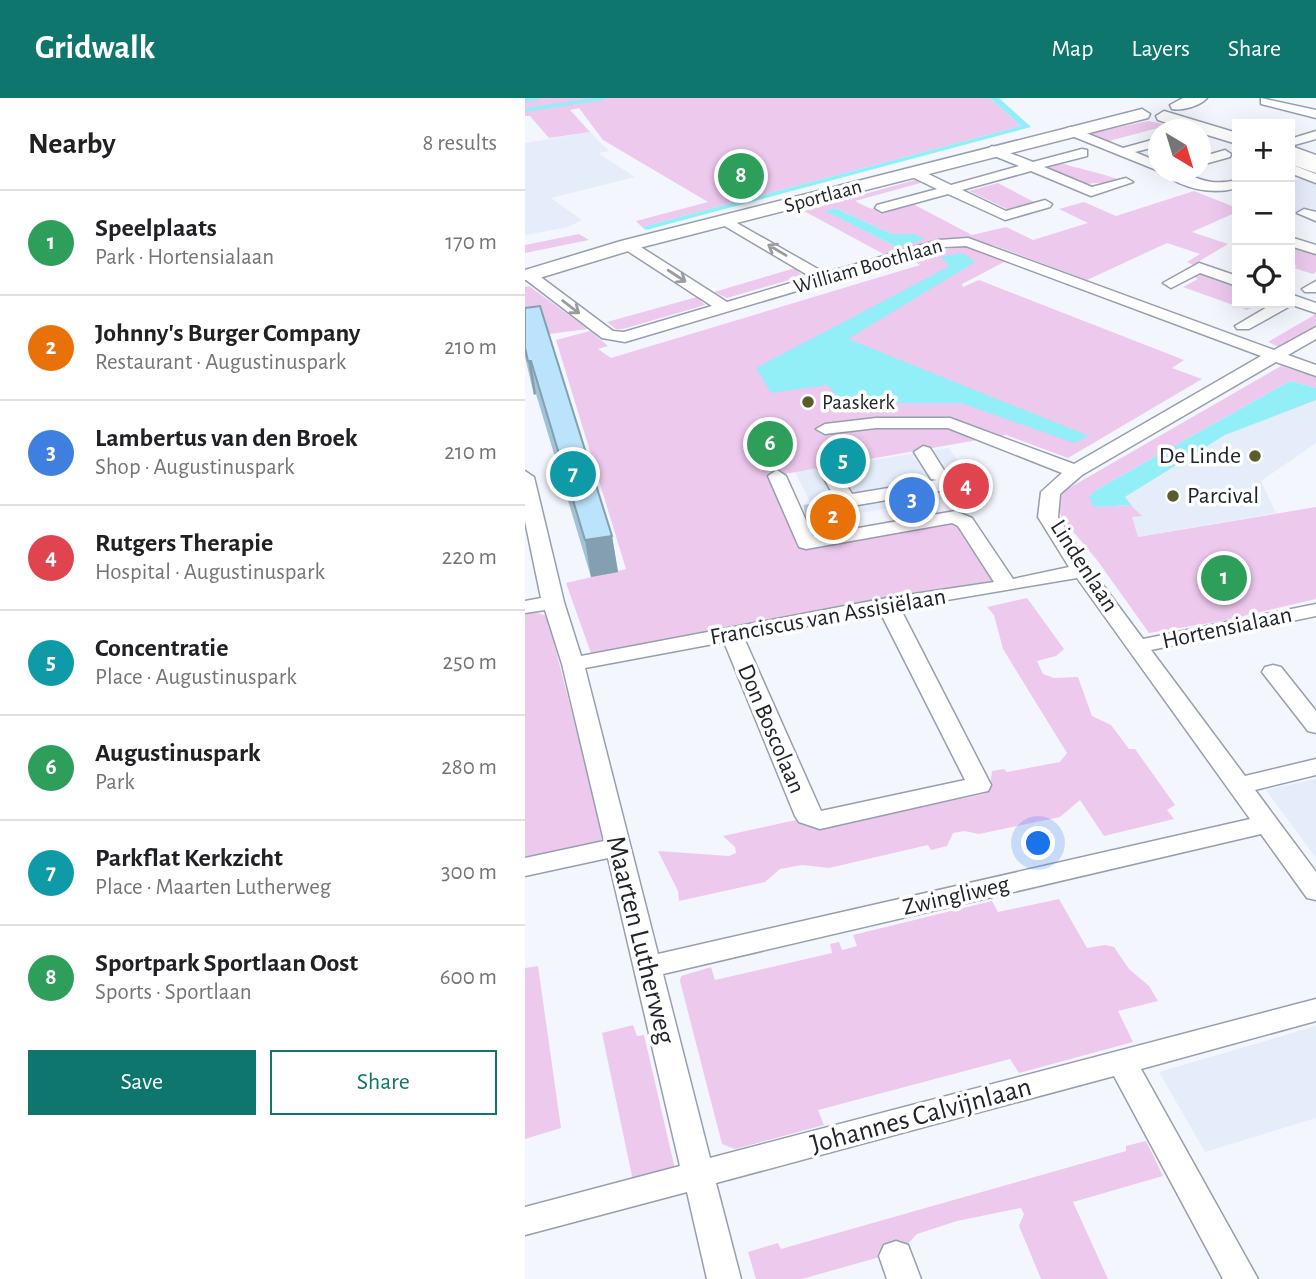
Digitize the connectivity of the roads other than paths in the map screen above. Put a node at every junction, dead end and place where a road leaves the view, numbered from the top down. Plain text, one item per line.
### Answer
1 (1199, 98) edge
2 (1265, 101) dead end
3 (1154, 105) edge
4 (1316, 114) edge
5 (1071, 131) junction
6 (1316, 135) edge
7 (1232, 136) edge
8 (1295, 141) edge
9 (1148, 145) edge
10 (992, 150) junction
11 (1295, 151) edge
12 (1122, 152) junction
13 (1082, 153) dead end
14 (1225, 154) dead end
15 (1211, 158) edge
16 (1316, 159) edge
17 (1295, 160) edge
18 (1148, 163) edge
19 (1031, 167) junction
20 (1316, 169) edge
21 (1295, 170) edge
22 (913, 172) junction
23 (1316, 179) edge
24 (1126, 182) dead end
25 (1193, 182) edge
26 (1232, 186) edge
27 (949, 189) junction
28 (1045, 204) dead end
29 (882, 208) dead end
30 (728, 222) junction
31 (1295, 243) edge
32 (631, 247) junction
33 (1316, 250) edge
34 (527, 275) edge
35 (824, 279) junction
36 (1232, 280) edge
37 (1171, 283) dead end
38 (1295, 302) edge
39 (726, 308) junction
40 (1276, 308) edge
41 (1316, 308) edge
42 (1243, 326) dead end
43 (1316, 332) edge
44 (1276, 356) junction
45 (1316, 371) edge
46 (825, 429) dead end
47 (923, 452) dead end
48 (827, 468) dead end
49 (1075, 471) junction
50 (777, 476) dead end
51 (525, 477) edge
52 (530, 521) edge
53 (1082, 571) junction
54 (1007, 586) junction
55 (553, 602) junction
56 (887, 604) junction
57 (525, 607) edge
58 (1316, 610) edge
59 (732, 635) junction
60 (1139, 646) junction
61 (573, 664) junction
62 (1273, 673) dead end
63 (1316, 726) edge
64 (1316, 767) edge
65 (1240, 785) junction
66 (1267, 824) junction
67 (618, 847) junction
68 (525, 867) edge
69 (1316, 891) edge
70 (646, 967) junction
71 (1316, 1010) edge
72 (1122, 1062) junction
73 (698, 1176) junction
74 (525, 1221) edge
75 (724, 1279) edge
76 (1241, 1279) edge

1 - 3 street, Sportlaan
2 - 4 street
3 - 5 street, Sportlaan
3 - 7 street
5 - 10 street, Sportlaan
5 - 12 street
6 - 8 street
9 - 12 street
10 - 19 street
10 - 22 street, Sportlaan
11 - 16 street
12 - 18 street
13 - 19 street, Sportlaan
14 - 15 street
17 - 20 street
19 - 24 street
19 - 27 street, Sportlaan
21 - 23 street
22 - 27 street
22 - 30 street, Sportlaan
25 - 26 street
27 - 28 street
27 - 29 street, Sportlaan
30 - 32 street, Sportlaan
35 -> 30 street
31 - 33 street
32 - 34 street, Sportlaan
32 -> 39 street
34 -> 39 street, William Boothlaan
35 - 39 street, William Boothlaan
35 - 44 street, William Boothlaan
36 - 37 street
38 - 41 street
40 - 42 street
43 - 44 street, Lindenlaan
44 - 45 street, William Boothlaan
44 - 49 street, Lindenlaan
46 - 49 street
47 - 48 street
49 - 53 street, Lindenlaan
50 - 54 street
51 - 52 street, Maarten Lutherweg
52 - 55 street, Maarten Lutherweg
53 - 54 street, Franciscus van Assisiëlaan
53 - 60 street, Lindenlaan
54 - 56 street, Franciscus van Assisiëlaan
55 - 57 street
55 - 61 street, Maarten Lutherweg
56 - 59 street, Franciscus van Assisiëlaan
56 - 59 street, Don Boscolaan
58 - 60 street, Hortensialaan
59 - 61 street, Franciscus van Assisiëlaan
60 - 65 street, Lindenlaan
61 - 67 street, Maarten Lutherweg
62 - 63 street
64 - 65 street
65 - 66 street, Lindenlaan
66 - 69 street, Lindenlaan
66 - 70 street, Zwingliweg
67 - 68 street
67 - 70 street, Maarten Lutherweg
70 - 73 street, Maarten Lutherweg
71 - 72 street, Johannes Calvijnlaan
72 - 73 street, Johannes Calvijnlaan
72 - 76 street
73 - 74 street, Johannes Calvijnlaan
73 - 75 street, Maarten Lutherweg

